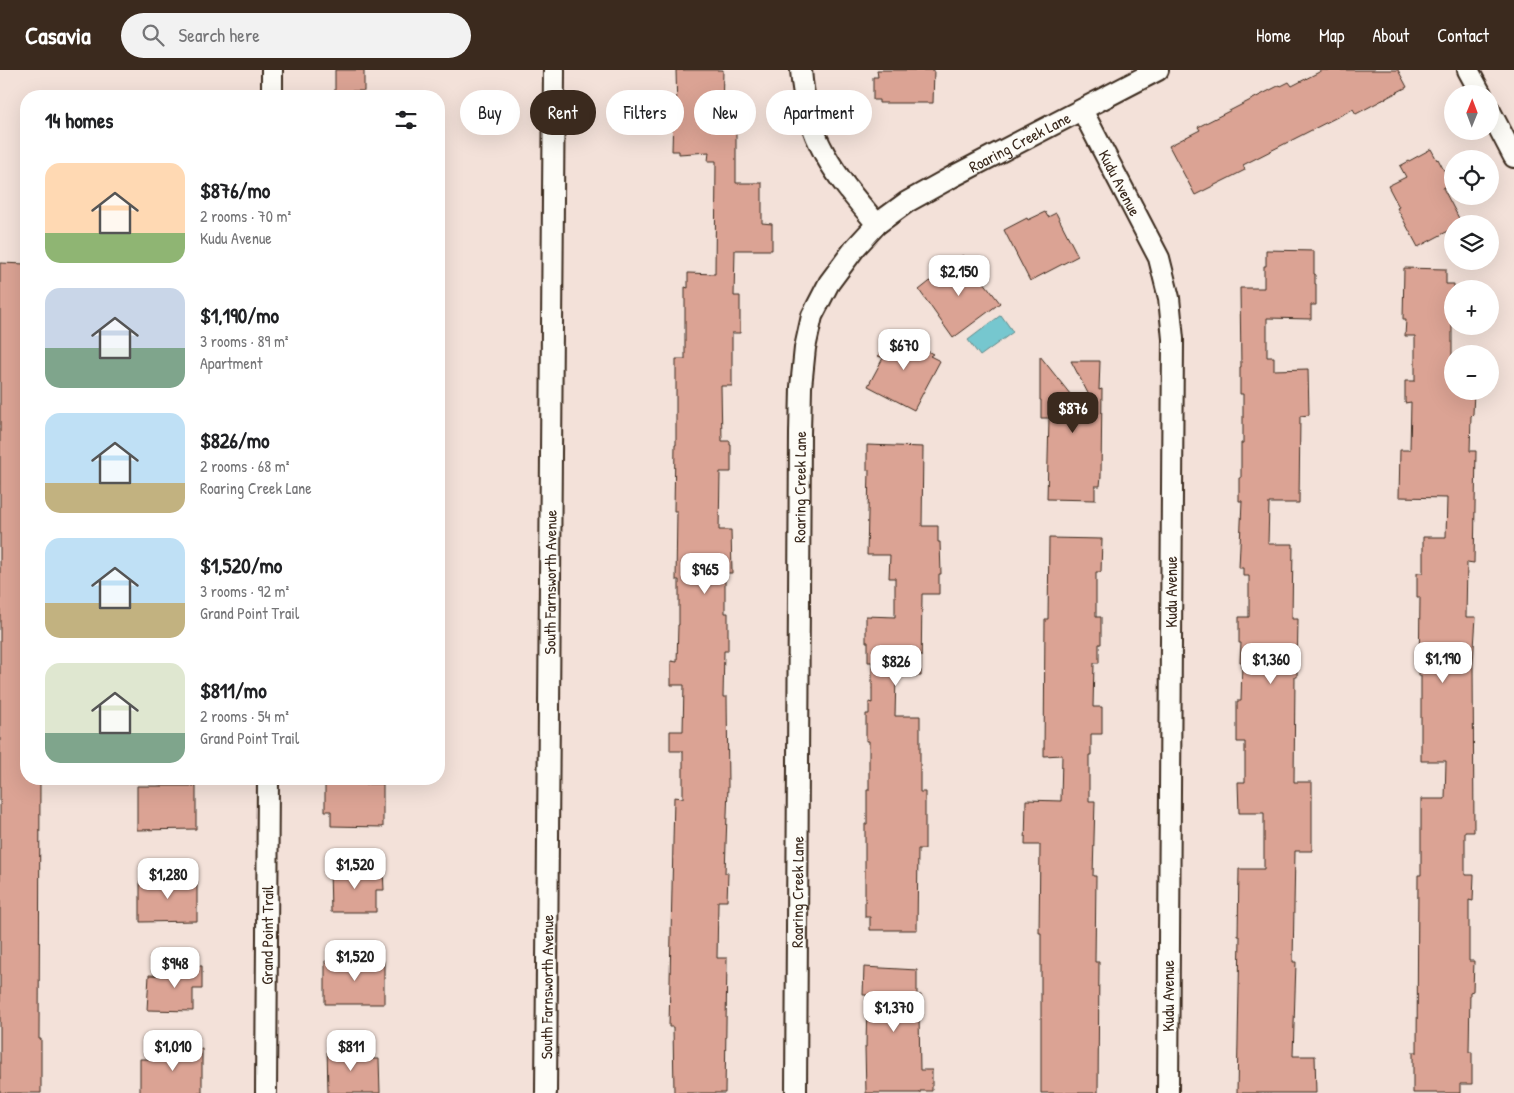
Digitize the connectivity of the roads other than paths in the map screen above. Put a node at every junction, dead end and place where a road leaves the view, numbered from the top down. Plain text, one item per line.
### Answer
1 (272, 70) edge
2 (554, 70) edge
3 (802, 70) edge
4 (1158, 70) edge
5 (1468, 70) edge
6 (1476, 85) edge
7 (272, 90) edge
8 (1082, 110) junction
9 (1499, 128) edge
10 (1514, 157) edge
11 (877, 224) junction
12 (268, 785) edge
13 (266, 1093) edge
14 (546, 1093) edge
15 (796, 1093) edge
16 (1168, 1093) edge

1 - 7 street
2 - 14 street, South Farnsworth Avenue
3 - 11 street
4 - 8 street, Roaring Creek Lane
5 - 6 street
8 - 11 street, Roaring Creek Lane
8 - 16 street, Kudu Avenue
9 - 10 street
11 - 15 street, Roaring Creek Lane
12 - 13 street, Grand Point Trail

